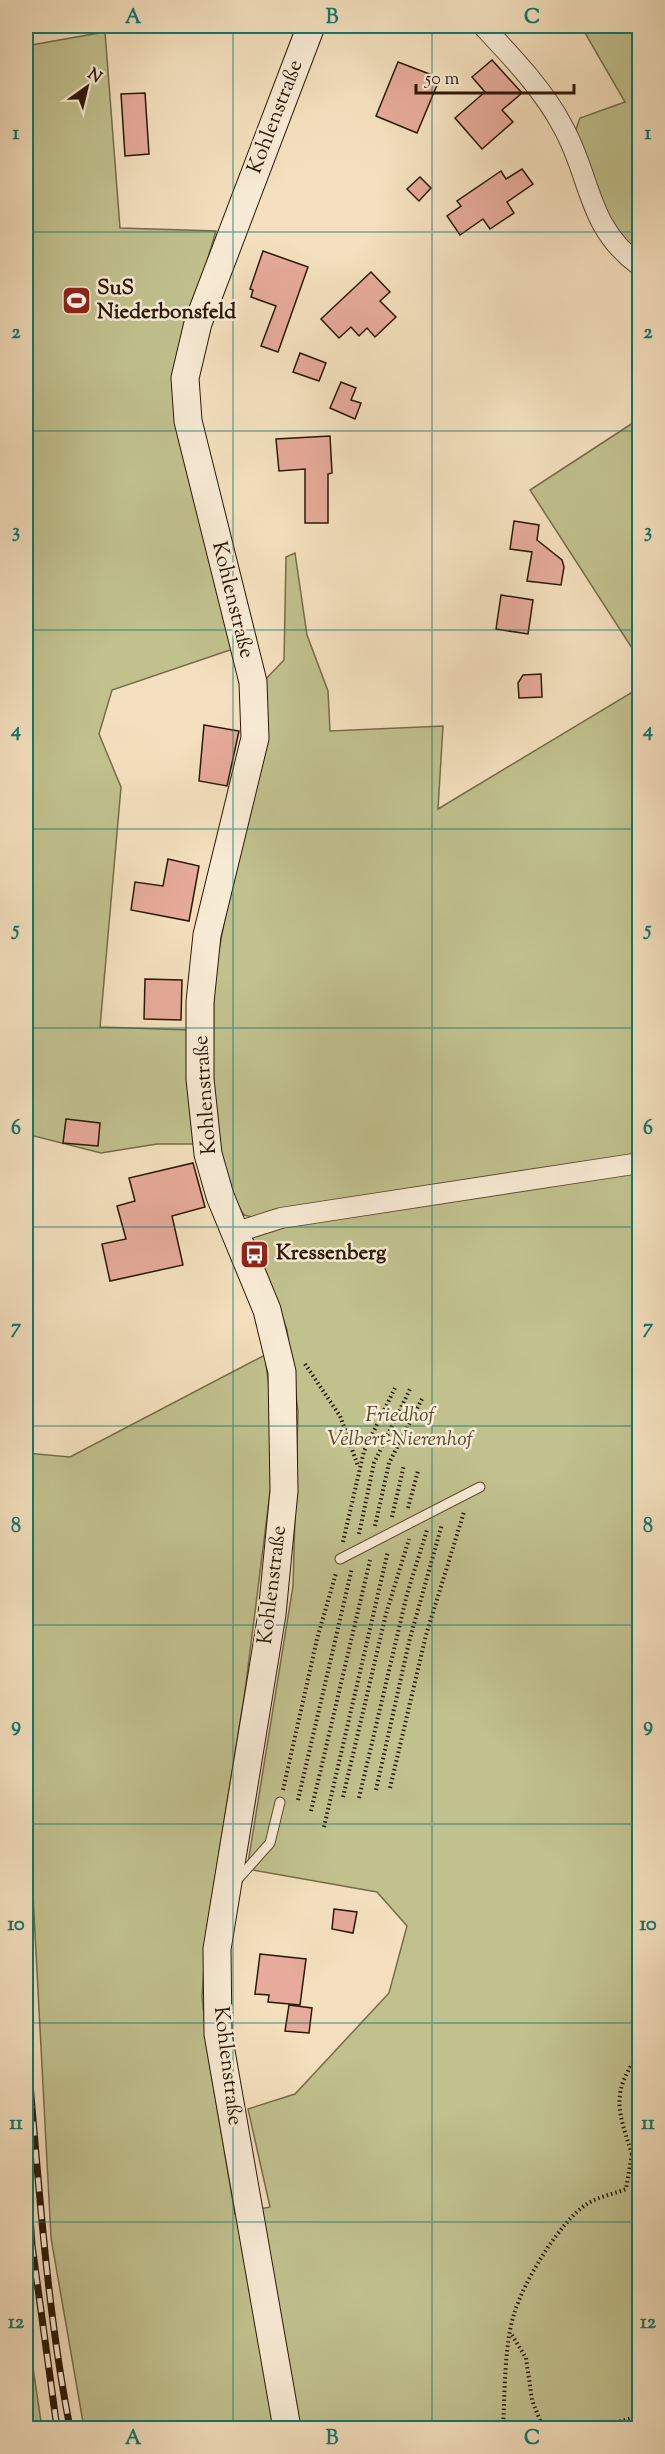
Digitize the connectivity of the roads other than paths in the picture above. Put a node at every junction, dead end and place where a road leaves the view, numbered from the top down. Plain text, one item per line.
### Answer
1 (311, 26) edge
2 (485, 27) edge
3 (639, 266) edge
4 (639, 1163) edge
5 (234, 1233) junction
6 (476, 1489) road end
7 (340, 1559) road end
8 (280, 1802) road end
9 (226, 1891) junction
10 (287, 2428) edge

1 - 5 main road, Kohlenstraße
2 - 3 street
4 - 5 street
5 - 9 main road, Kohlenstraße
6 - 7 lane
8 - 9 lane
9 - 10 main road, Kohlenstraße

